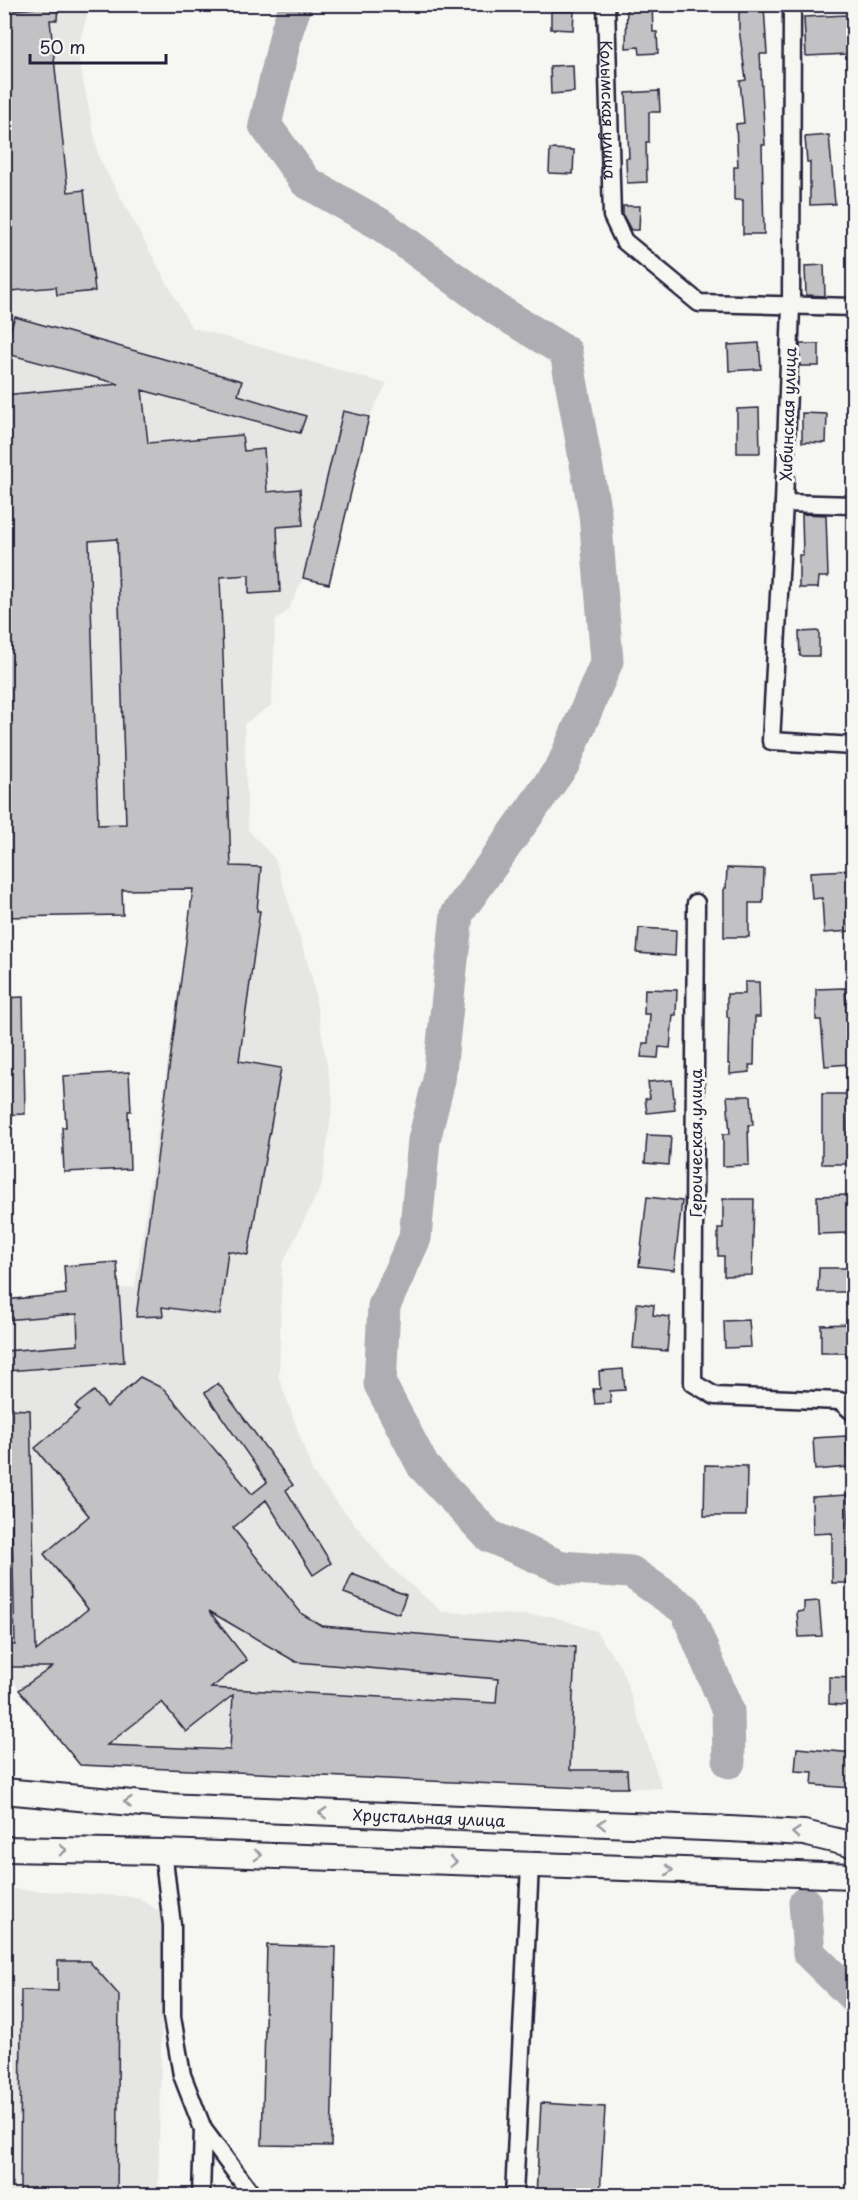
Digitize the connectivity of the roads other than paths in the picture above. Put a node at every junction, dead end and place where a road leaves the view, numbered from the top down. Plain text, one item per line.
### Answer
1 (606, 4) edge
2 (792, 4) edge
3 (791, 306) junction
4 (854, 307) edge
5 (784, 503) junction
6 (854, 505) edge
7 (854, 746) edge
8 (696, 903) dead end
9 (854, 1413) edge
10 (4, 1791) edge
11 (854, 1845) edge
12 (4, 1849) edge
13 (163, 1852) junction
14 (530, 1865) junction
15 (854, 1876) edge
16 (203, 2129) junction
17 (201, 2196) edge
18 (250, 2196) edge
19 (514, 2196) edge

1 - 3 street, Колымская улица
2 - 3 street, Хибинская улица
3 - 4 street
3 - 5 street, Хибинская улица
5 - 6 street
5 - 7 street, Хибинская улица
8 - 9 street, Героическая улица
11 -> 10 street, Хрустальная улица
12 -> 13 street
13 -> 14 street
13 - 16 street
14 -> 15 street
14 - 19 street
16 - 17 street
16 - 18 street

